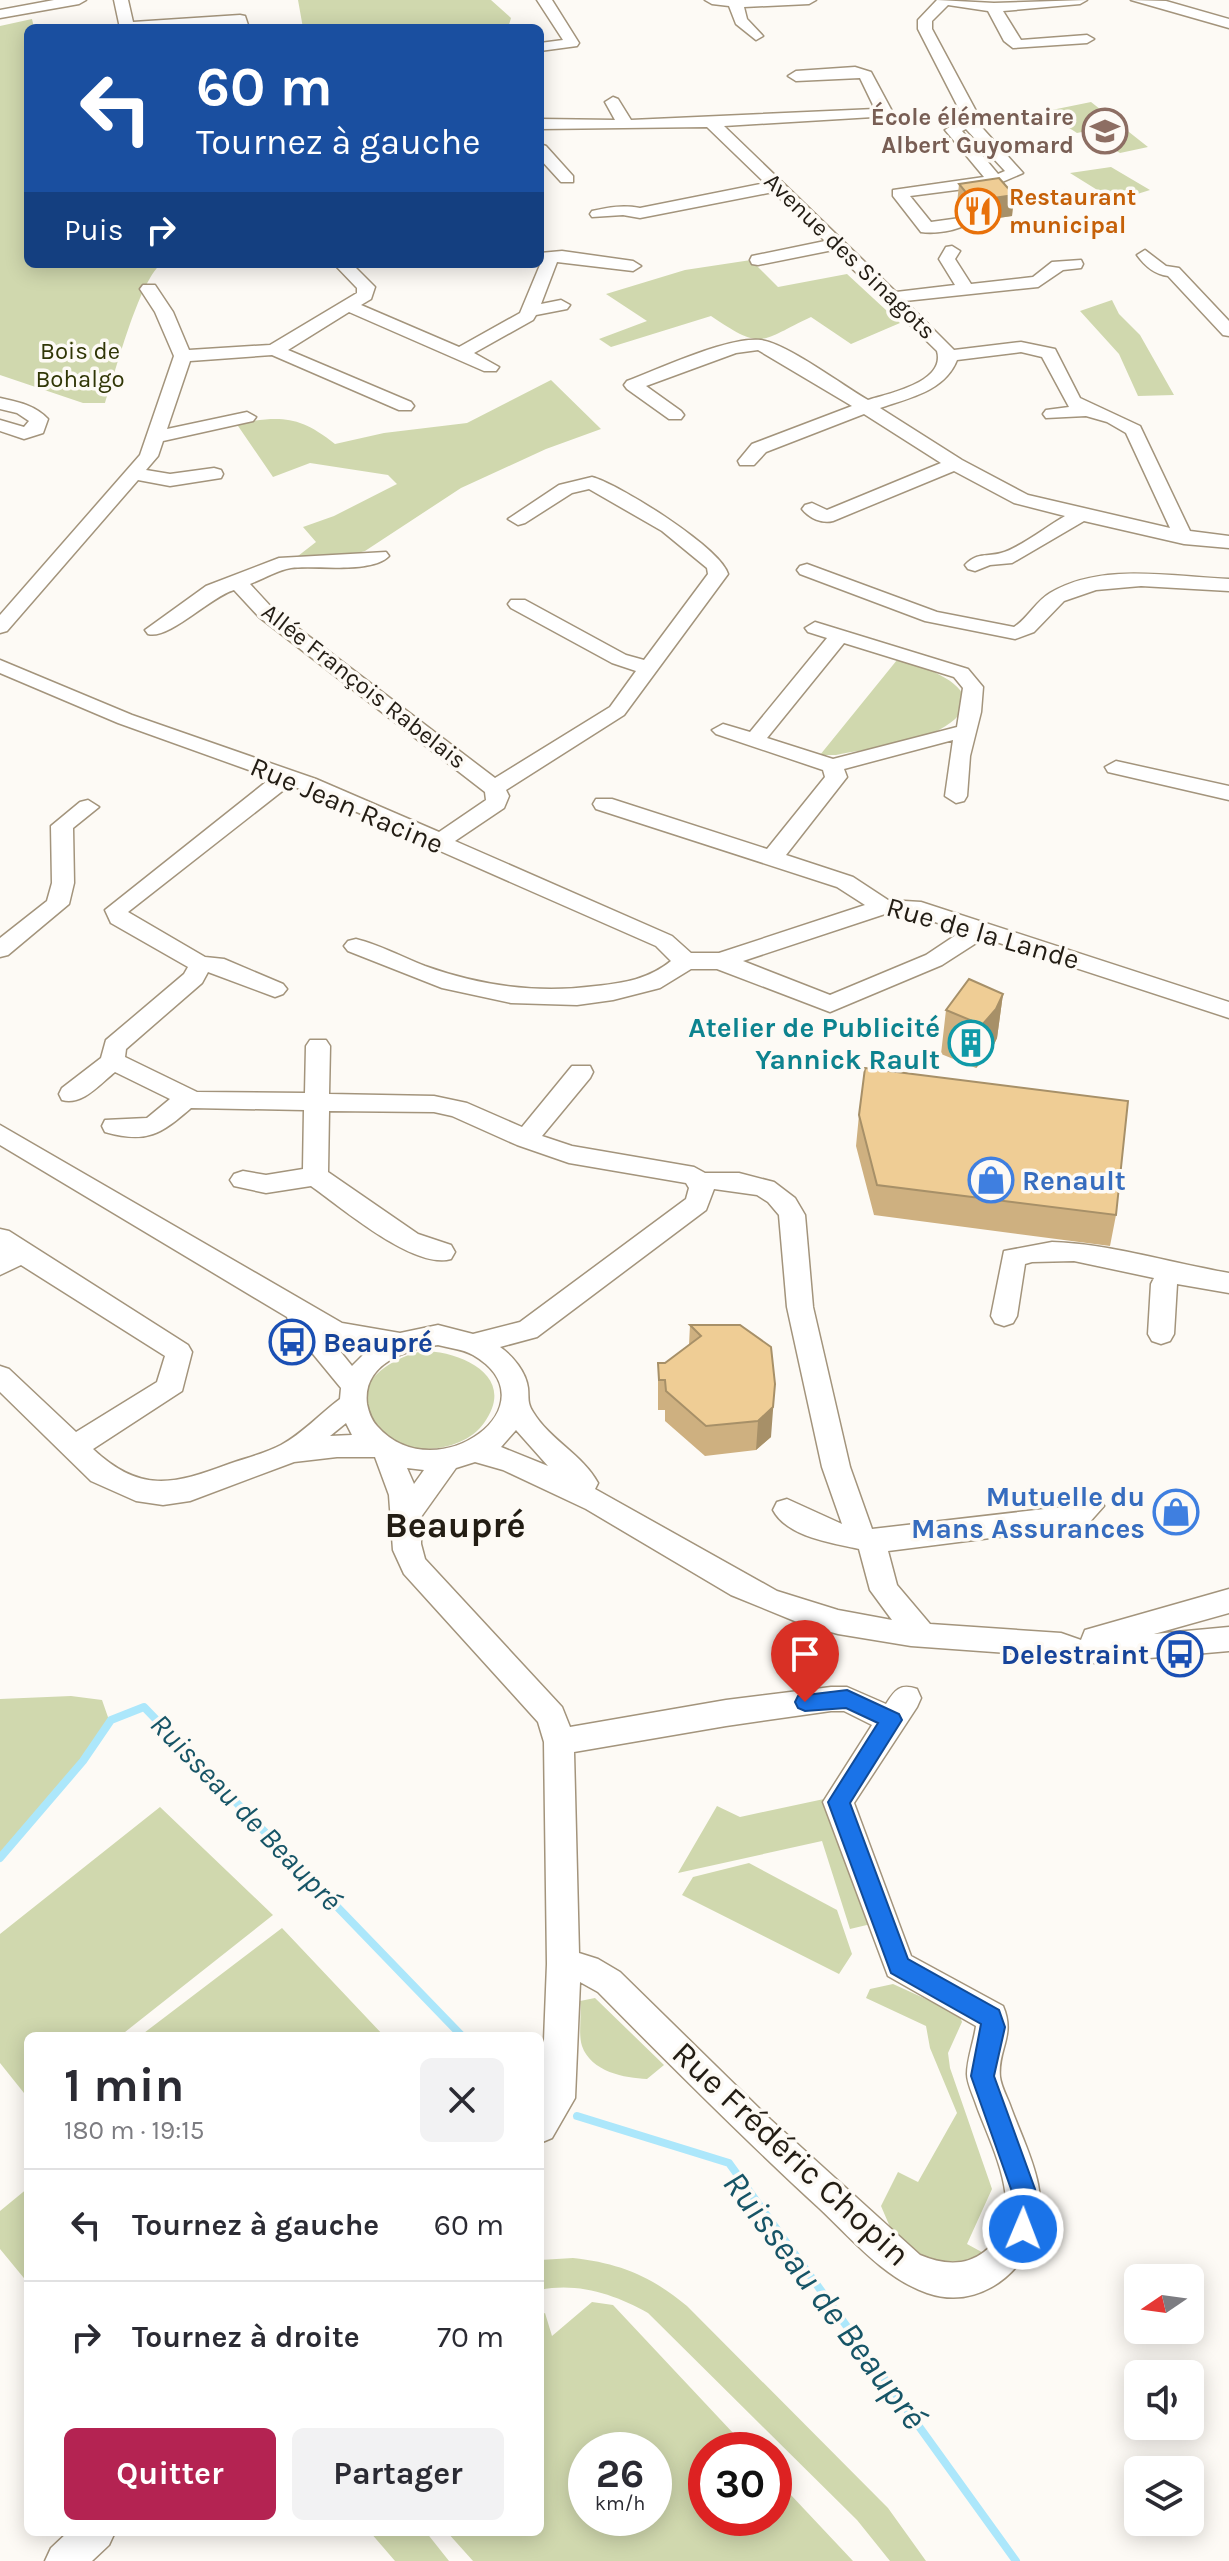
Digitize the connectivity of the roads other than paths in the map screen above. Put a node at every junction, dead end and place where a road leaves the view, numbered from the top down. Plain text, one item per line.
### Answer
1 (79, 0) edge
2 (121, 0) edge
3 (544, 0) edge
4 (712, 0) edge
5 (809, 0) edge
6 (944, 0) edge
7 (1080, 0) edge
8 (1138, 0) edge
9 (737, 3) junction
10 (32, 4) edge
11 (994, 7) junction
12 (0, 14) edge
13 (126, 24) edge
14 (177, 24) edge
15 (241, 24) edge
16 (1229, 24) edge
17 (756, 36) dead end
18 (1087, 39) dead end
19 (544, 47) edge
20 (796, 76) dead end
21 (613, 102) dead end
22 (711, 122) junction
23 (544, 124) edge
24 (626, 125) junction
25 (544, 153) edge
26 (567, 179) dead end
27 (777, 186) junction
28 (598, 214) dead end
29 (960, 223) dead end
30 (837, 244) junction
31 (952, 251) dead end
32 (1145, 255) dead end
33 (544, 259) edge
34 (544, 260) edge
35 (758, 260) dead end
36 (1075, 264) dead end
37 (633, 266) dead end
38 (346, 268) edge
39 (149, 289) dead end
40 (966, 289) junction
41 (893, 297) junction
42 (561, 305) dead end
43 (350, 306) junction
44 (529, 311) junction
45 (1229, 331) edge
46 (274, 350) junction
47 (460, 354) junction
48 (183, 356) junction
49 (950, 356) junction
50 (490, 367) dead end
51 (0, 403) edge
52 (405, 406) dead end
53 (866, 407) junction
54 (1087, 410) junction
55 (1052, 414) dead end
56 (675, 415) dead end
57 (247, 417) dead end
58 (0, 425) edge
59 (158, 436) junction
60 (747, 461) dead end
61 (955, 464) junction
62 (134, 474) junction
63 (214, 474) dead end
64 (812, 509) dead end
65 (1080, 515) junction
66 (518, 519) dead end
67 (1184, 538) junction
68 (1229, 542) edge
69 (379, 556) dead end
70 (975, 565) dead end
71 (807, 570) dead end
72 (238, 582) junction
73 (1229, 585) edge
74 (518, 604) dead end
75 (0, 627) edge
76 (815, 628) dead end
77 (155, 630) dead end
78 (839, 636) junction
79 (0, 666) edge
80 (650, 669) junction
81 (723, 730) dead end
82 (964, 731) junction
83 (754, 740) junction
84 (832, 766) junction
85 (1116, 767) dead end
86 (286, 777) junction
87 (494, 788) junction
88 (1229, 793) edge
89 (956, 796) dead end
90 (604, 804) dead end
91 (88, 807) dead end
92 (439, 842) junction
93 (772, 858) junction
94 (883, 907) junction
95 (981, 929) junction
96 (356, 946) dead end
97 (0, 950) edge
98 (685, 961) junction
99 (720, 961) junction
100 (200, 965) junction
101 (275, 989) dead end
102 (1229, 1010) edge
103 (318, 1046) dead end
104 (113, 1061) junction
105 (581, 1072) dead end
106 (71, 1094) dead end
107 (187, 1098) junction
108 (318, 1102) junction
109 (114, 1126) dead end
110 (0, 1134) edge
111 (526, 1139) junction
112 (315, 1176) junction
113 (243, 1180) dead end
114 (700, 1182) junction
115 (7, 1252) edge
116 (442, 1252) dead end
117 (1171, 1272) junction
118 (1229, 1283) edge
119 (286, 1305) junction
120 (1004, 1316) dead end
121 (528, 1330) junction
122 (1161, 1334) dead end
123 (400, 1343) junction
124 (476, 1343) junction
125 (508, 1367) junction
126 (0, 1376) edge
127 (354, 1394) junction
128 (516, 1406) junction
129 (74, 1447) junction
130 (383, 1448) junction
131 (475, 1451) junction
132 (292, 1452) junction
133 (447, 1460) junction
134 (596, 1499) junction
135 (1090, 1506) dead end
136 (787, 1510) dead end
137 (407, 1514) junction
138 (866, 1539) junction
139 (884, 1590) junction
140 (1229, 1601) edge
141 (850, 1625) junction
142 (921, 1634) junction
143 (1229, 1639) edge
144 (1061, 1645) junction
145 (559, 1742) junction
146 (563, 1964) junction
147 (544, 2121) edge
148 (92, 2536) edge
149 (64, 2561) edge

1 - 10 street
2 - 13 street
3 - 19 street
4 - 9 street
5 - 9 street
6 - 11 street
6 - 29 street
7 - 11 street
8 - 16 street
9 - 17 street
10 - 12 street
11 - 18 street
14 - 15 street
20 - 22 street
21 - 24 street
22 - 24 street
22 - 27 street, Avenue des Sinagots
23 - 24 street
25 - 26 street
27 - 28 street
27 - 30 street, Avenue des Sinagots
30 - 35 street
30 - 41 street, Avenue des Sinagots
31 - 40 street
32 - 45 street
33 - 37 street
34 - 44 street
36 - 40 street
38 - 43 street
39 - 48 street
40 - 41 street
41 - 49 street, Avenue des Sinagots
42 - 44 street
43 - 46 street
43 - 47 street
44 - 47 street
46 - 48 street
46 - 52 street
47 - 50 street
48 - 59 street
49 - 53 street, Avenue des Sinagots
49 - 54 street
51 - 58 street
53 - 56 street
53 - 60 street, Avenue des Sinagots
53 - 61 street
54 - 55 street
54 - 67 street
57 - 59 street
59 - 62 street
61 - 64 street
61 - 65 street
62 - 63 street
62 - 75 street
65 - 67 street
65 - 70 street
66 - 80 street
67 - 68 street
69 - 72 street, Allée François Rabelais
71 - 73 street
72 - 77 street
72 - 87 street, Allée François Rabelais
74 - 80 street
76 - 78 street
78 - 82 street
78 - 83 street
79 - 86 street, Rue Jean Racine
80 - 87 street
81 - 83 street
82 - 84 street
82 - 89 street
83 - 84 street
84 - 93 street
85 - 88 street
86 - 92 street, Rue Jean Racine
86 - 100 street
87 - 92 street
90 - 93 street, Rue de la Lande
91 - 97 street
92 - 98 street, Rue Jean Racine
93 - 94 street, Rue de la Lande
94 - 95 street, Rue de la Lande
94 - 99 street
95 - 99 street
95 - 102 street, Rue de la Lande
96 - 98 street
98 - 99 street
100 - 101 street
100 - 104 street
103 - 108 street
104 - 106 street
104 - 107 street
105 - 111 street
107 - 108 street
107 - 109 street
108 - 111 street
108 - 112 street
110 - 119 street
111 - 114 street
112 - 113 street
112 - 116 street
114 - 121 street
114 - 138 street
115 - 129 street
117 - 118 street
117 - 120 street
117 - 122 street
119 - 123 street
119 - 127 street
121 - 124 street
121 - 125 street
123 - 124 street
123 - 127 street
124 - 125 street
125 - 128 street
126 - 129 street
127 - 130 street
127 - 132 street
128 - 131 street
128 - 134 street
129 - 132 street
130 - 132 street
130 - 133 street
130 - 137 street
131 - 133 street
131 - 134 street
133 - 137 street
134 - 141 street
135 - 138 street
136 - 138 street
137 - 145 street
138 - 139 street
139 - 141 street
139 - 142 street
140 - 144 street
141 - 142 street
142 - 144 street
143 - 144 street
145 - 146 street
145 - 146 street, Rue Frédéric Chopin
146 - 147 street
148 - 149 street

